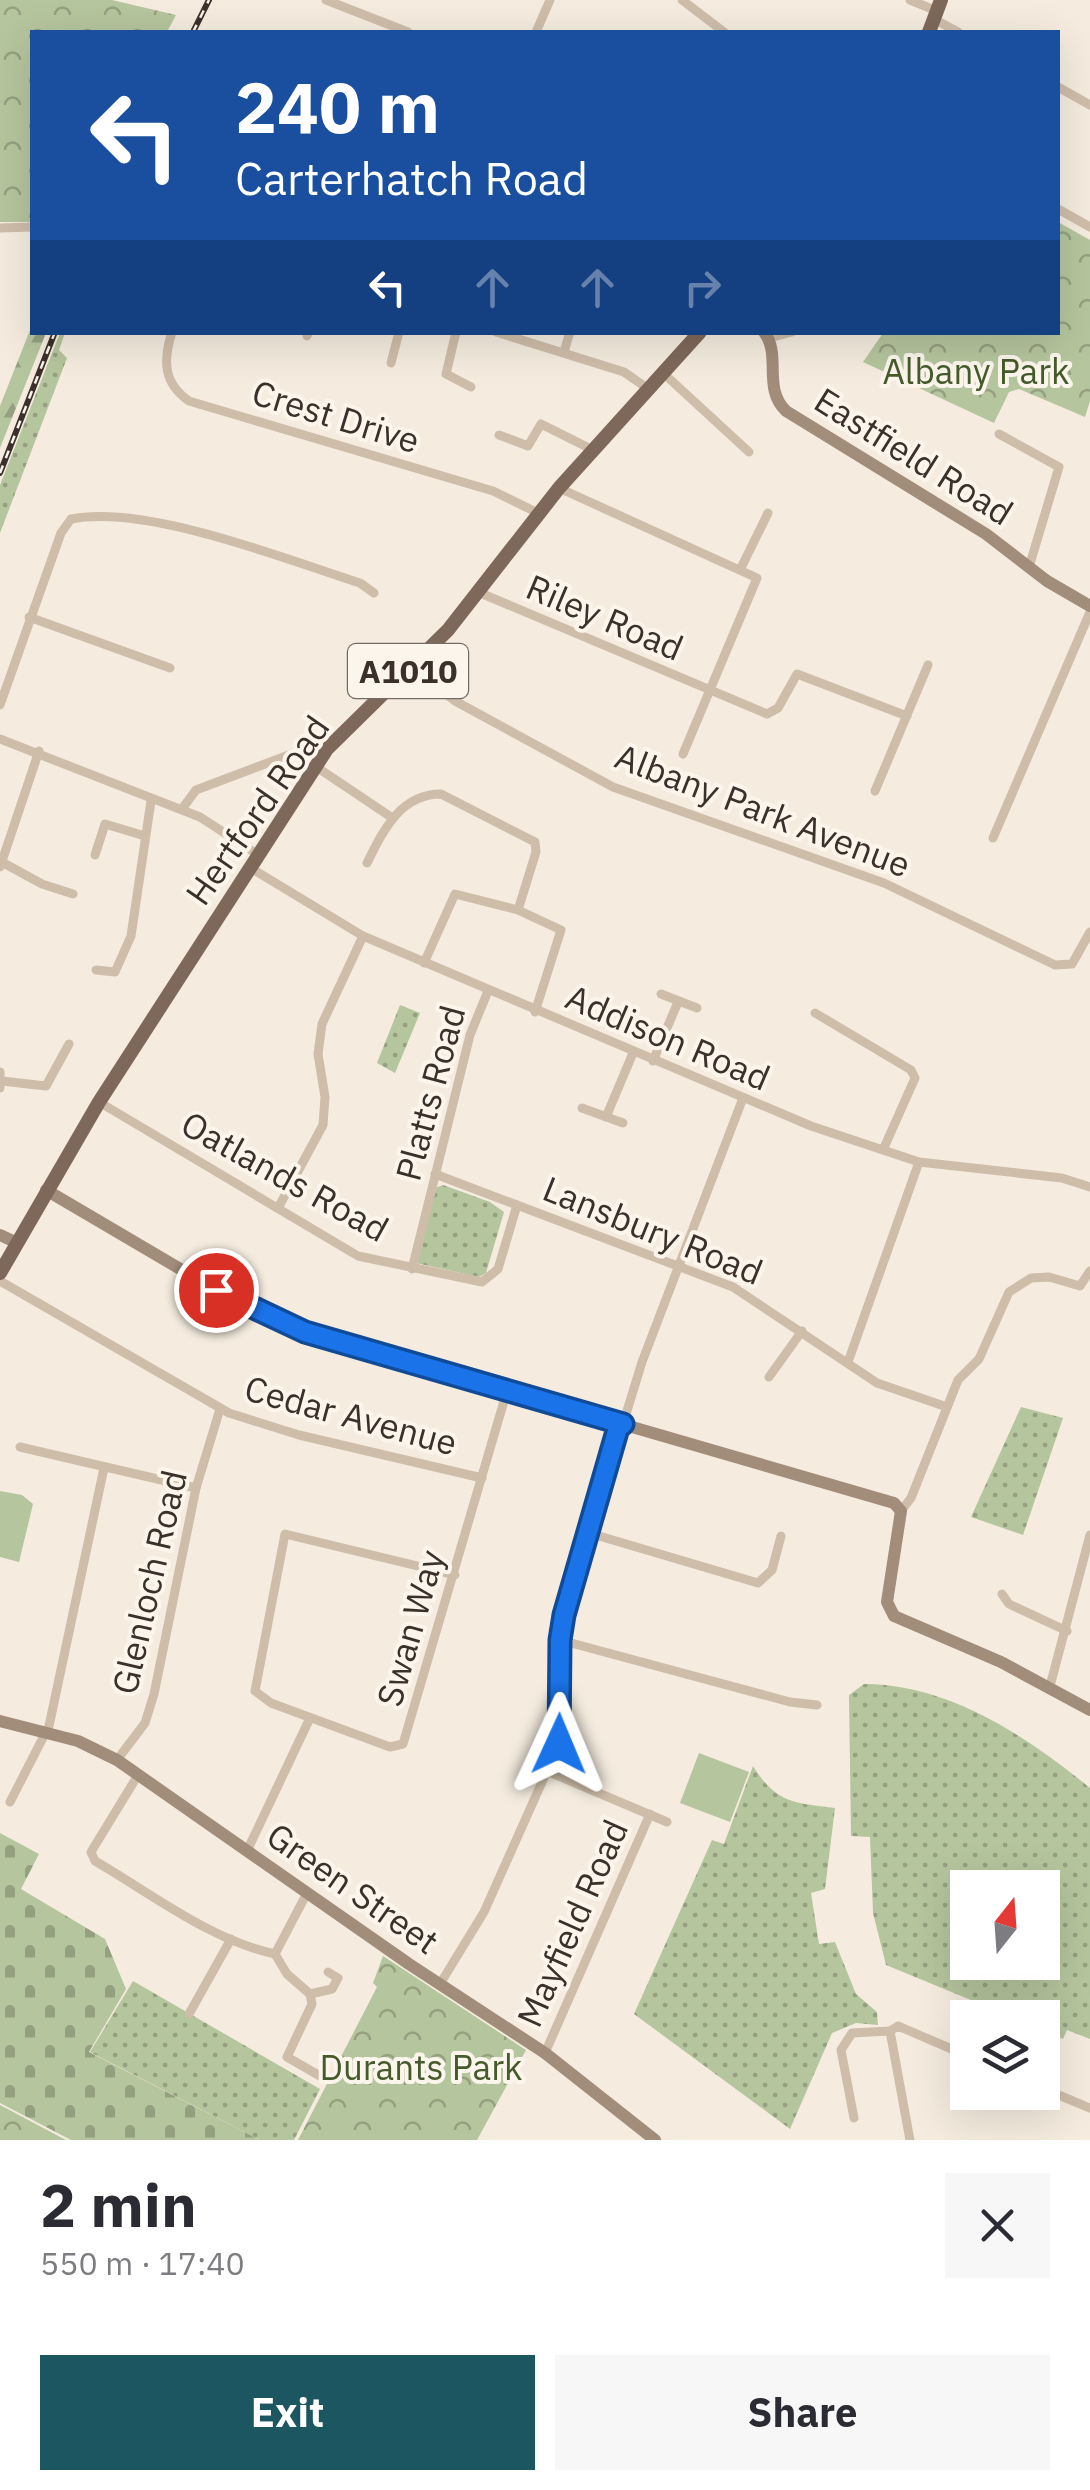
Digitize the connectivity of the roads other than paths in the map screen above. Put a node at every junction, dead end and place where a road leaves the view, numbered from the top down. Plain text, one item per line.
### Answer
1 (326, 0) edge
2 (550, 0) edge
3 (682, 0) edge
4 (910, 0) edge
5 (935, 16) edge
6 (403, 30) edge
7 (537, 30) edge
8 (721, 30) edge
9 (1060, 88) edge
10 (1090, 105) edge
11 (1060, 209) edge
12 (1090, 226) edge
13 (30, 227) edge
14 (0, 228) edge
15 (171, 335) edge
16 (398, 335) edge
17 (455, 335) edge
18 (506, 335) edge
19 (569, 335) edge
20 (697, 335) edge
21 (766, 335) edge
22 (564, 352) junction
23 (390, 363) dead end
24 (662, 372) junction
25 (472, 387) dead end
26 (647, 388) junction
27 (500, 434) dead end
28 (999, 434) dead end
29 (593, 450) junction
30 (748, 452) dead end
31 (559, 488) junction
32 (768, 513) dead end
33 (538, 514) junction
34 (1029, 567) junction
35 (741, 568) junction
36 (478, 592) junction
37 (374, 593) dead end
38 (1090, 609) edge
39 (29, 617) junction
40 (928, 665) dead end
41 (170, 668) dead end
42 (411, 668) junction
43 (710, 691) junction
44 (0, 705) edge
45 (906, 716) junction
46 (0, 739) edge
47 (327, 750) junction
48 (39, 751) junction
49 (683, 754) dead end
50 (316, 766) junction
51 (876, 791) dead end
52 (151, 801) junction
53 (182, 809) junction
54 (391, 817) junction
55 (145, 836) junction
56 (993, 838) dead end
57 (258, 854) junction
58 (95, 855) dead end
59 (367, 862) dead end
60 (0, 863) edge
61 (249, 868) junction
62 (74, 894) dead end
63 (518, 910) junction
64 (1090, 932) edge
65 (363, 936) junction
66 (424, 963) junction
67 (96, 970) dead end
68 (488, 991) junction
69 (661, 994) dead end
70 (678, 1002) junction
71 (697, 1008) dead end
72 (536, 1012) junction
73 (815, 1013) dead end
74 (69, 1044) dead end
75 (633, 1053) junction
76 (654, 1061) junction
77 (1, 1080) edge
78 (742, 1098) junction
79 (98, 1102) junction
80 (582, 1108) dead end
81 (606, 1117) junction
82 (623, 1123) dead end
83 (883, 1150) junction
84 (919, 1162) junction
85 (435, 1174) junction
86 (1090, 1188) edge
87 (46, 1190) junction
88 (518, 1204) junction
89 (278, 1208) junction
90 (0, 1235) edge
91 (15, 1242) junction
92 (679, 1266) junction
93 (412, 1269) junction
94 (1090, 1271) edge
95 (0, 1277) edge
96 (802, 1331) junction
97 (848, 1362) junction
98 (769, 1377) dead end
99 (507, 1391) junction
100 (947, 1407) junction
101 (220, 1409) junction
102 (623, 1424) junction
103 (20, 1447) dead end
104 (104, 1468) junction
105 (482, 1478) junction
106 (196, 1488) junction
107 (900, 1510) junction
108 (589, 1534) junction
109 (1090, 1535) edge
110 (780, 1536) dead end
111 (455, 1574) junction
112 (1085, 1576) edge
113 (1002, 1594) dead end
114 (1067, 1631) junction
115 (560, 1640) junction
116 (1050, 1686) junction
117 (817, 1705) dead end
118 (1090, 1710) edge
119 (310, 1718) junction
120 (0, 1720) edge
121 (46, 1733) junction
122 (117, 1760) junction
123 (549, 1772) junction
124 (138, 1774) junction
125 (10, 1802) dead end
126 (650, 1814) junction
127 (667, 1822) dead end
128 (247, 1851) junction
129 (307, 1892) junction
130 (231, 1939) junction
131 (275, 1954) junction
132 (328, 1972) dead end
133 (440, 1984) junction
134 (310, 1994) junction
135 (189, 2014) dead end
136 (890, 2031) junction
137 (950, 2048) edge
138 (545, 2054) junction
139 (320, 2076) dead end
140 (1060, 2096) edge
141 (1090, 2108) edge
142 (854, 2118) dead end
143 (646, 2137) edge
144 (910, 2140) edge

1 - 6 street
2 - 7 street
3 - 8 street
4 - 5 street
9 - 10 street
11 - 12 street
13 - 14 street
15 - 33 street, Crest Drive
16 - 23 street
17 - 25 street
18 - 22 street
19 - 22 street
20 - 24 main road, Hertford Road / A1010
21 - 34 street, Eastfield Road
22 - 26 street
24 - 26 main road, Hertford Road / A1010
24 - 30 street
26 - 29 main road, Hertford Road / A1010
27 - 29 street
28 - 34 street
29 - 31 main road, Hertford Road / A1010
31 - 33 main road, Hertford Road / A1010
31 - 35 street
32 - 35 street
33 - 36 main road, Hertford Road / A1010
34 - 38 street, Eastfield Road
35 - 43 street
36 - 42 main road, Hertford Road / A1010
36 - 43 street, Riley Road
37 - 39 street
38 - 56 street
39 - 41 street
39 - 44 street
40 - 45 street
42 - 47 main road, Hertford Road / A1010
42 - 64 street, Albany Park Avenue
43 - 45 street, Riley Road
43 - 49 street
45 - 51 street
46 - 48 street
47 - 50 main road, Hertford Road / A1010
47 - 53 street
48 - 52 street
48 - 60 street
50 - 54 street
50 - 57 main road, Hertford Road / A1010
52 - 53 street
52 - 55 street
53 - 57 street
54 - 59 street
54 - 63 street
55 - 58 street
55 - 67 street
57 - 61 main road, Hertford Road / A1010
60 - 62 street
61 - 65 street, Addison Road
61 - 79 main road, Hertford Road / A1010
63 - 66 street
63 - 72 street
65 - 66 street, Addison Road
65 - 89 street
66 - 68 street, Addison Road
68 - 72 street, Addison Road
68 - 85 street, Platts Road
69 - 70 street
70 - 71 street
70 - 76 street
72 - 75 street, Addison Road
73 - 83 street
74 - 77 street
75 - 76 street, Addison Road
75 - 81 street
76 - 78 street, Addison Road
78 - 83 street, Addison Road
78 - 92 street
79 - 87 main road, Hertford Road / A1010
79 - 89 street, Oatlands Road
80 - 81 street
81 - 82 street
83 - 84 street, Addison Road
84 - 86 street, Addison Road
84 - 97 street
85 - 88 street, Lansbury Road
85 - 93 street, Platts Road
87 - 91 main road, Hertford Road / A1010
87 - 99 street
88 - 92 street, Lansbury Road
88 - 93 street, Oatlands Road
89 - 93 street, Oatlands Road
90 - 91 street
91 - 95 main road, Hertford Road / A1010
92 - 96 street, Lansbury Road
92 - 102 street
94 - 100 street
95 - 101 street, Cedar Avenue
96 - 97 street, Lansbury Road
96 - 98 street
97 - 100 street, Lansbury Road
99 - 102 street
99 - 105 street, Swan Way
100 - 107 street
101 - 105 street, Cedar Avenue
101 - 106 street, Glenloch Road
102 - 107 street
102 - 108 street
103 - 104 street
104 - 106 street
104 - 121 street
105 - 111 street, Swan Way
106 - 122 street, Glenloch Road
107 - 116 street
108 - 110 street
108 - 115 street
109 - 112 street
111 - 119 street, Swan Way
111 - 119 street, Swan Way
112 - 114 street
113 - 114 street
114 - 116 street
115 - 117 street
115 - 123 street
116 - 118 street
119 - 128 street
120 - 121 street, Green Street
121 - 122 street, Green Street
121 - 125 street
122 - 124 street, Green Street
123 - 126 street
123 - 133 street
124 - 128 street, Green Street
124 - 130 street
126 - 127 street
126 - 138 street, Mayfield Road
128 - 129 street, Green Street
129 - 131 street
129 - 133 street, Green Street
130 - 131 street
130 - 135 street
131 - 134 street
132 - 134 street
133 - 138 street, Green Street
134 - 139 street
136 - 137 street
136 - 142 street
136 - 144 street
138 - 143 street, Green Street
140 - 141 street

